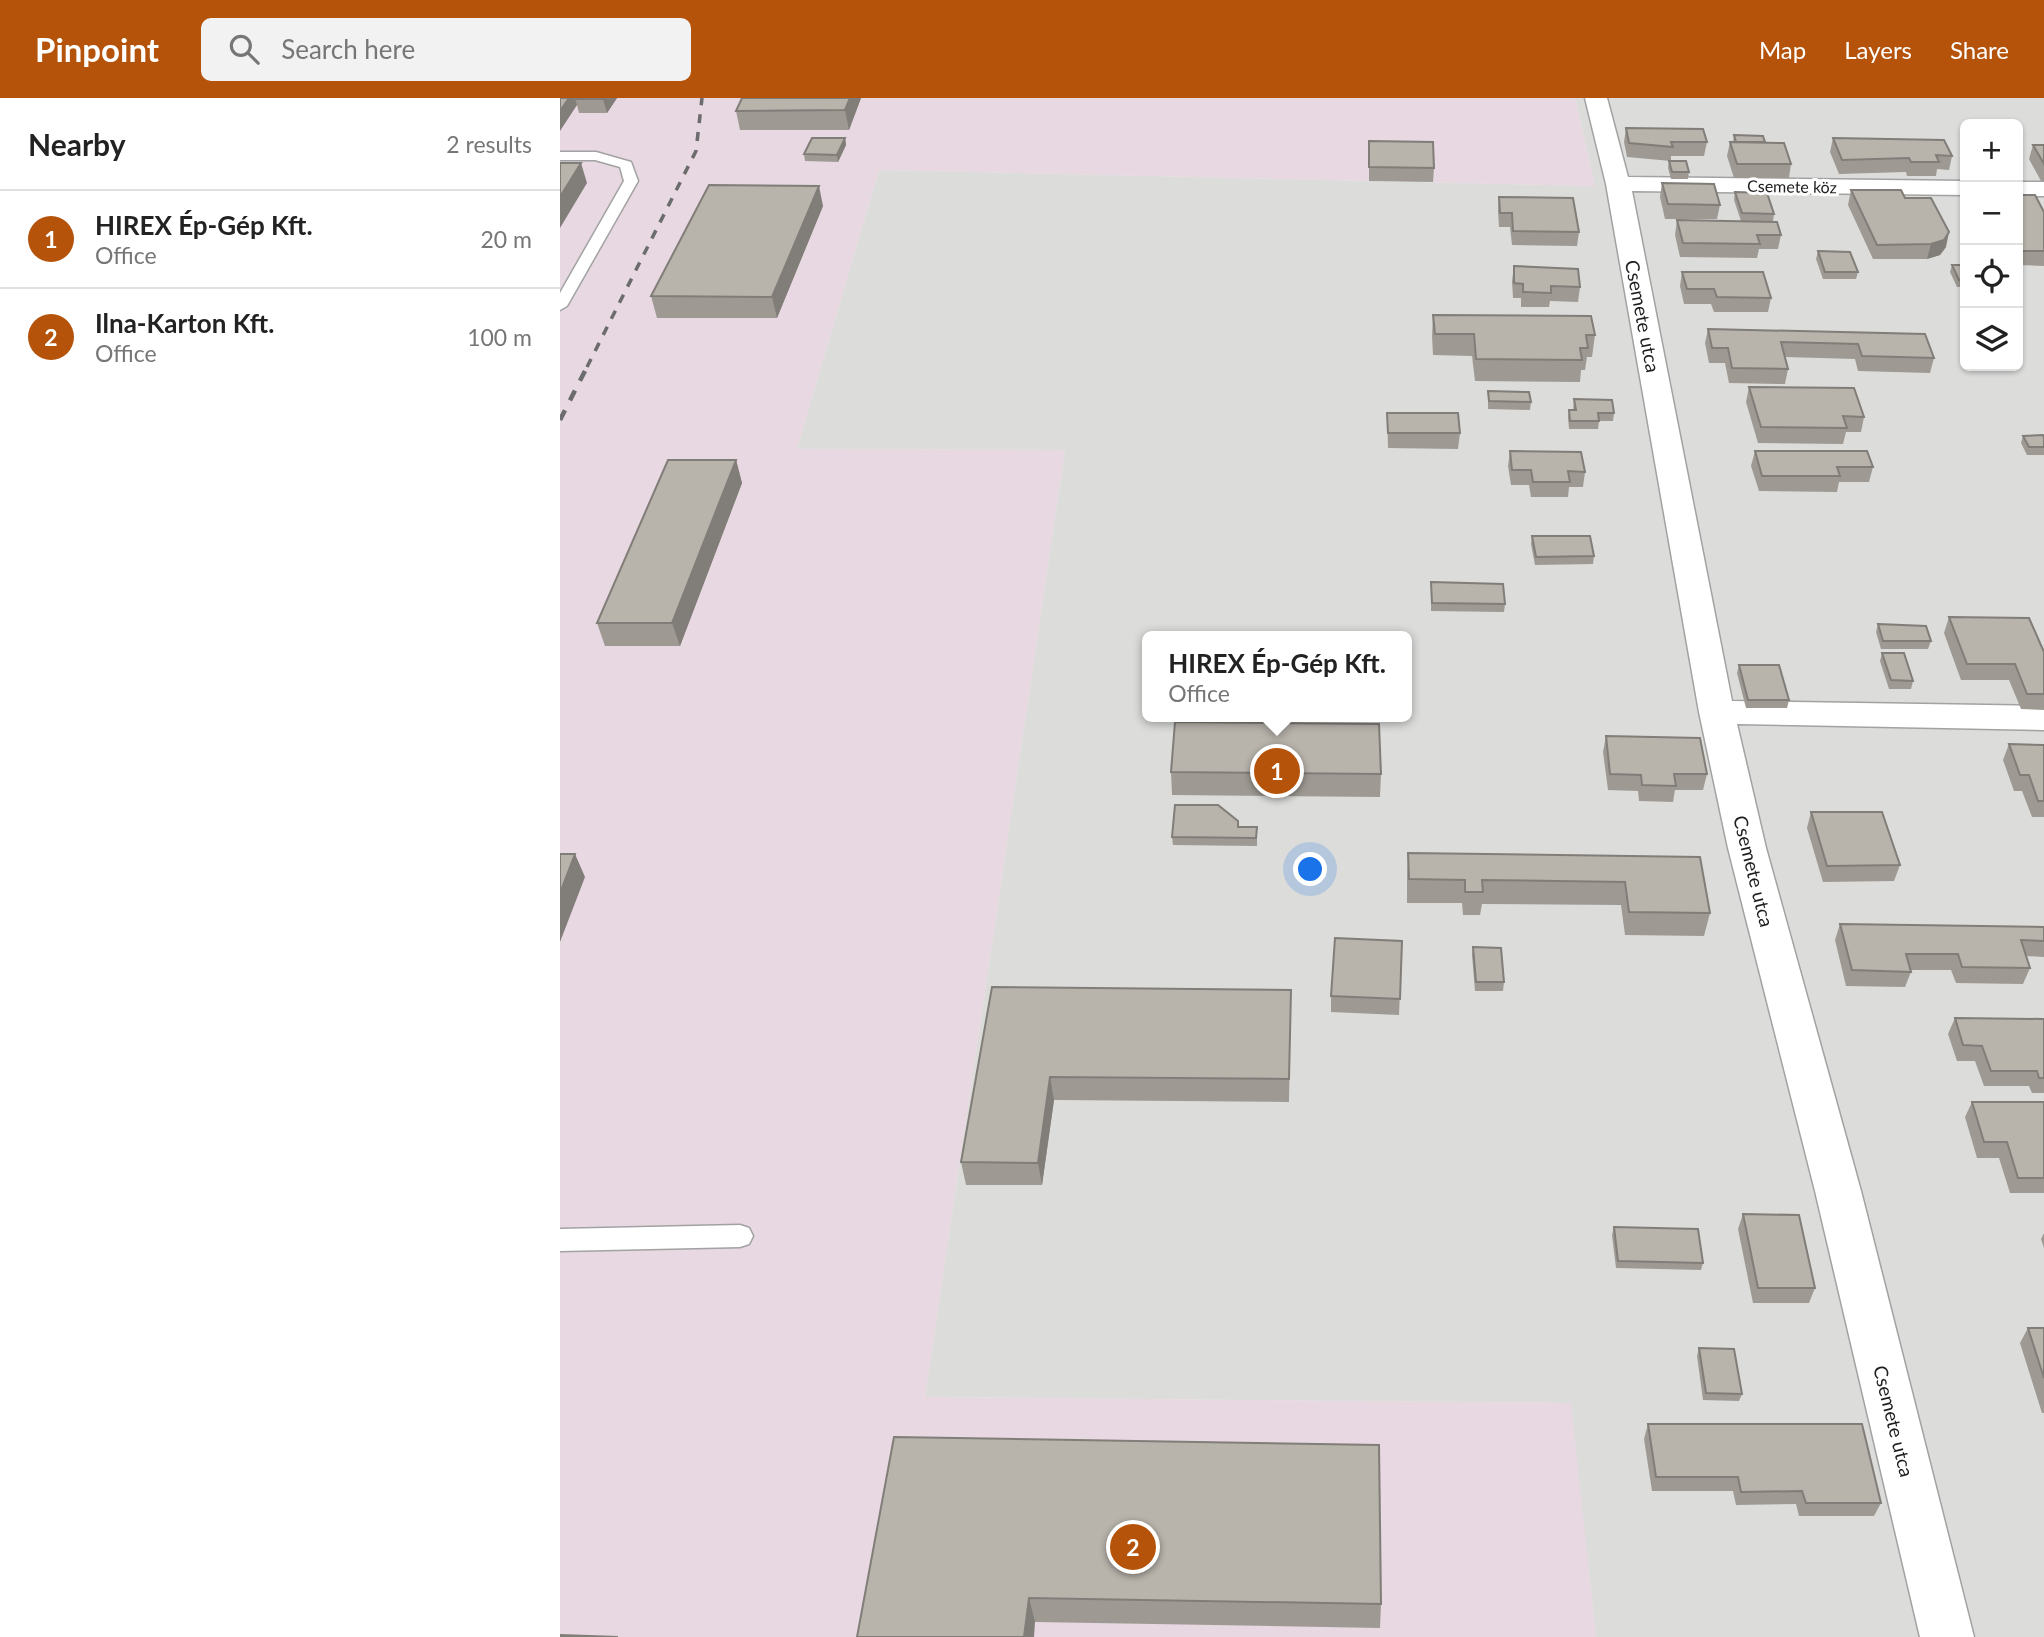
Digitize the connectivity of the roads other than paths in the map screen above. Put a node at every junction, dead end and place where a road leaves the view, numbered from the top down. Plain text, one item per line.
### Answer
1 (1597, 98) edge
2 (560, 156) edge
3 (1618, 184) junction
4 (1960, 188) edge
5 (2023, 188) edge
6 (2044, 189) edge
7 (560, 306) edge
8 (1717, 712) junction
9 (2044, 718) edge
10 (740, 1236) dead end
11 (560, 1240) edge
12 (1947, 1637) edge

1 - 3 street, Csemete utca
2 - 7 lane
3 - 4 street, Csemete köz
3 - 8 street, Csemete utca
5 - 6 street
8 - 9 street
8 - 12 street, Csemete utca
10 - 11 lane

